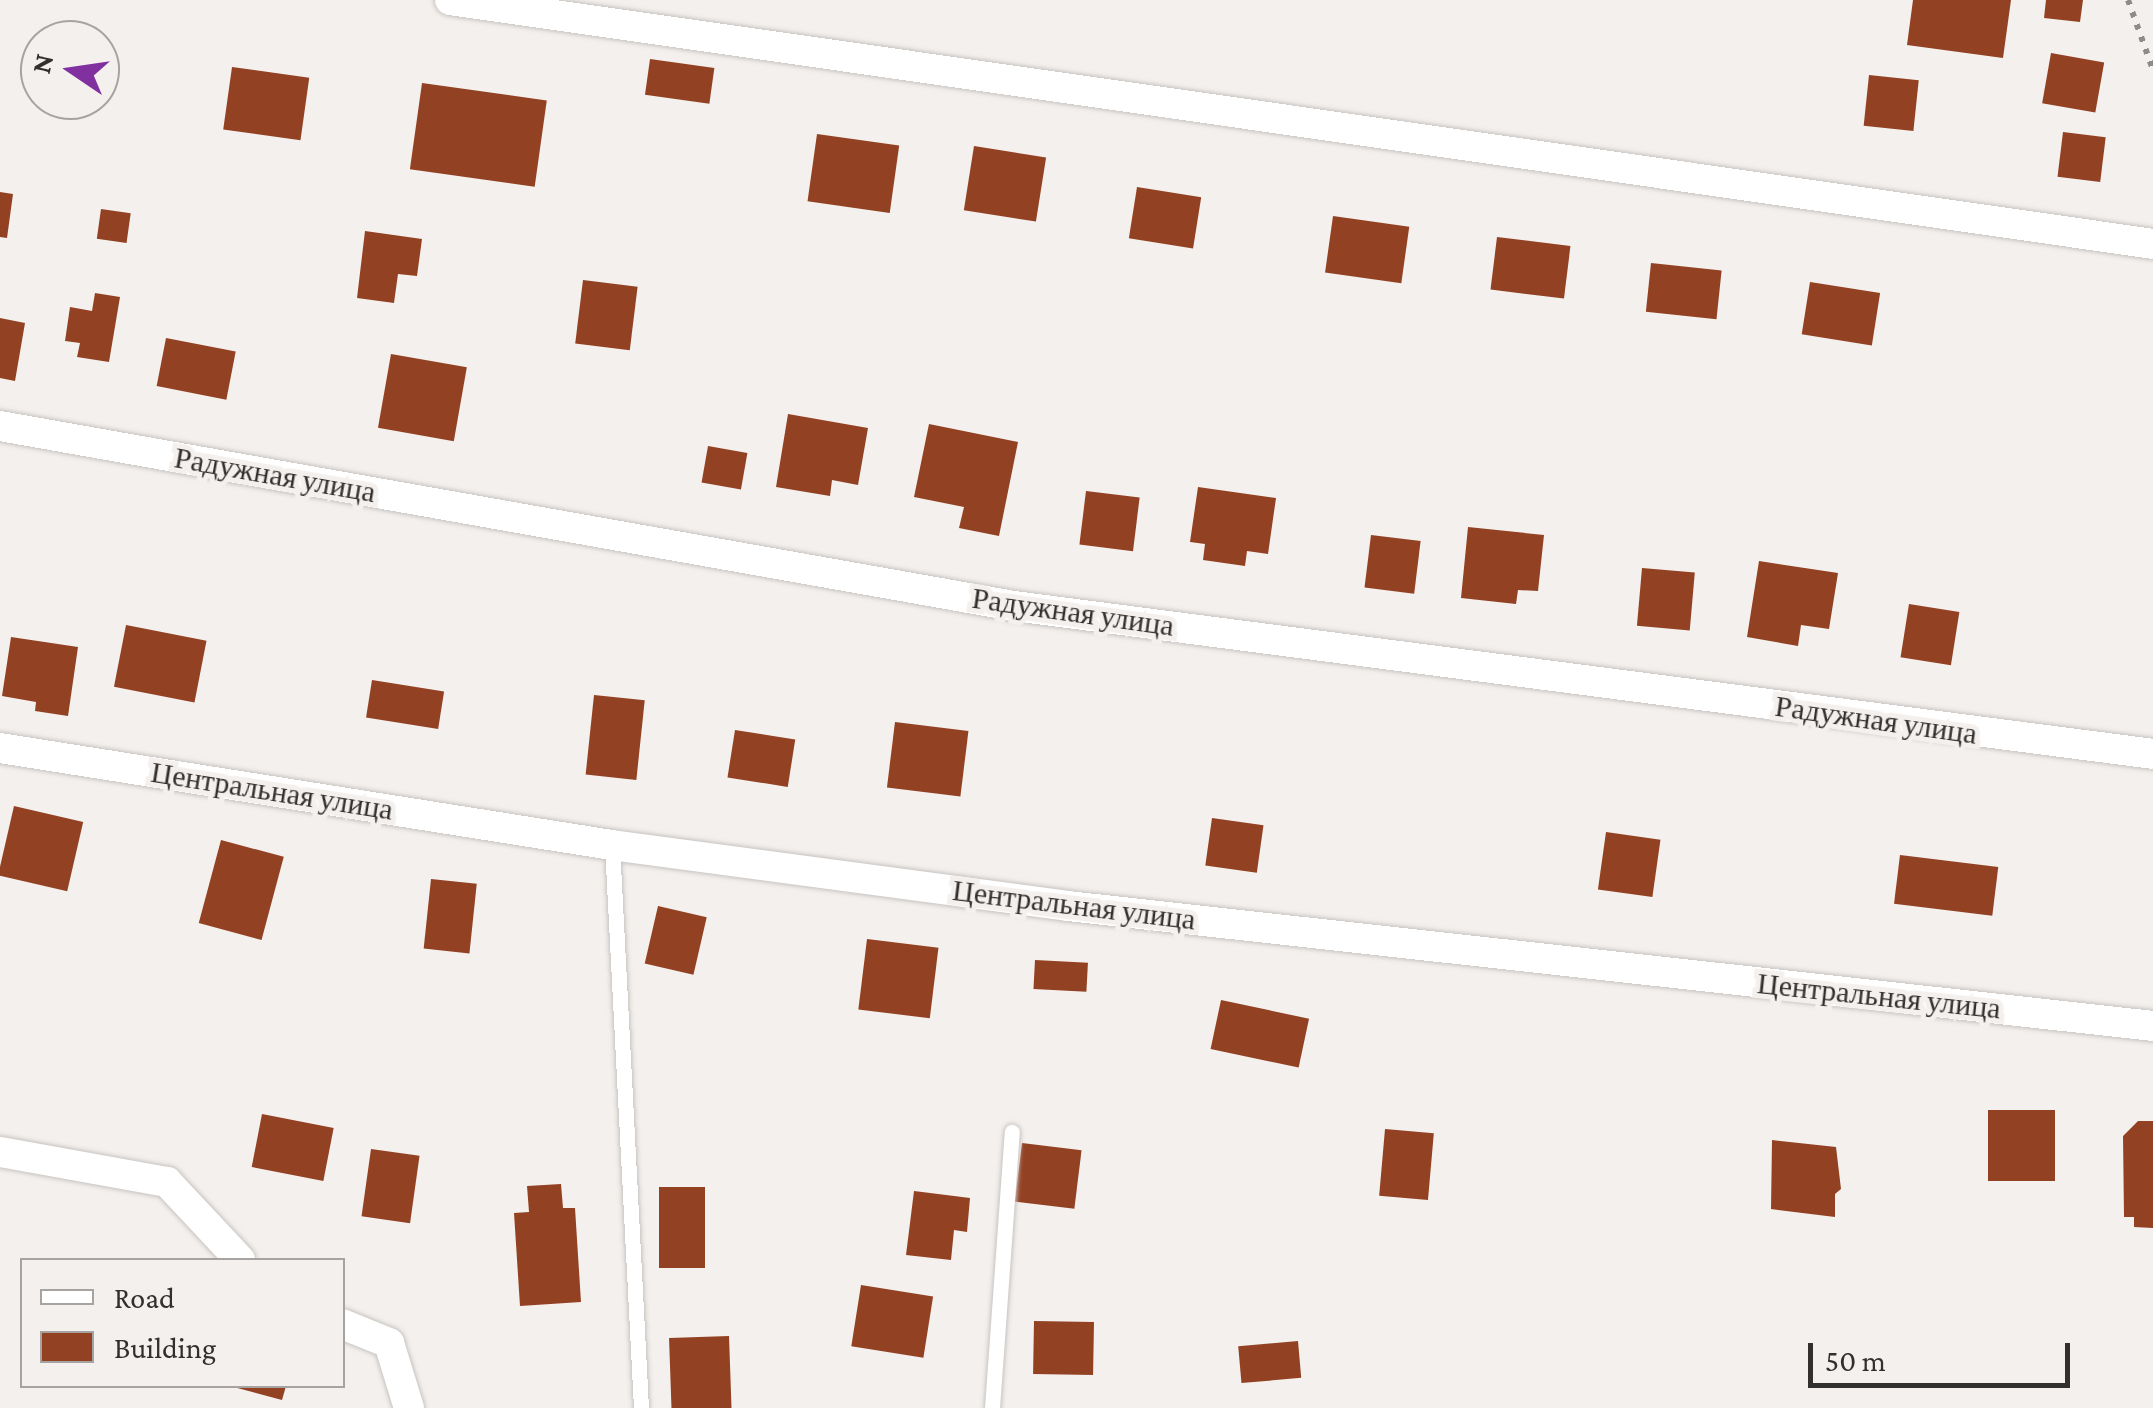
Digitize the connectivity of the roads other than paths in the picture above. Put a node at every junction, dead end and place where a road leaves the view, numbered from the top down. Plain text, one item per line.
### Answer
1 (450, 0) edge
2 (2153, 244) edge
3 (0, 426) edge
4 (0, 748) edge
5 (2153, 754) edge
6 (612, 846) junction
7 (2153, 1026) edge
8 (1012, 1132) dead end
9 (0, 1152) edge
10 (238, 1258) edge
11 (345, 1325) edge
12 (410, 1408) edge
13 (640, 1408) edge
14 (992, 1408) edge

1 - 2 street
3 - 5 street, Радужная улица
4 - 6 street, Центральная улица
6 - 7 street, Центральная улица
6 - 13 lane
8 - 14 lane
9 - 10 street
11 - 12 street

